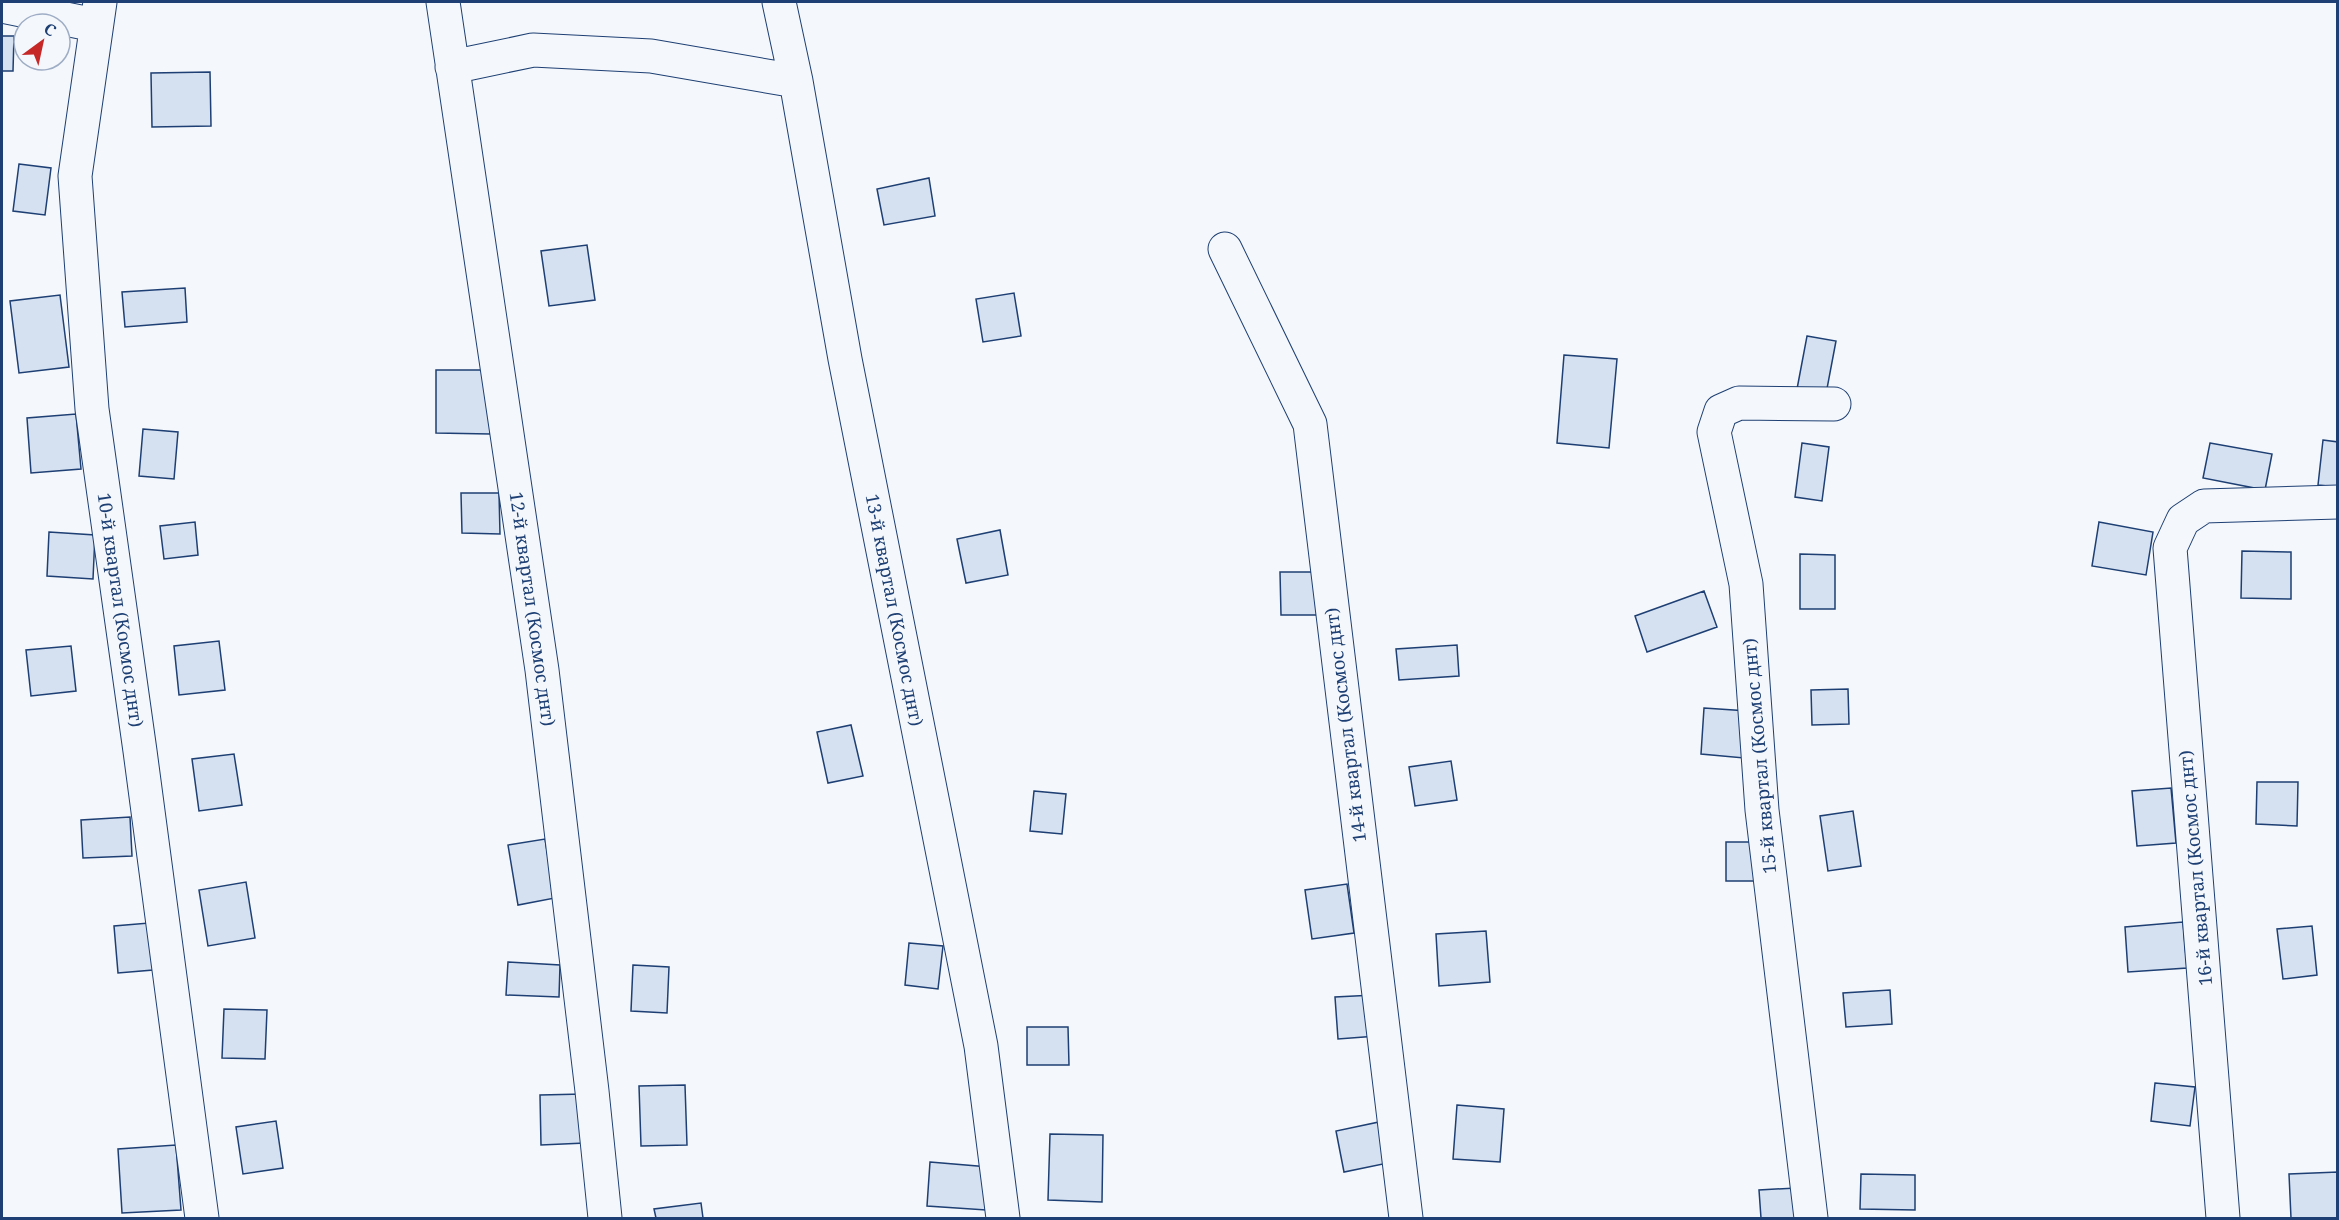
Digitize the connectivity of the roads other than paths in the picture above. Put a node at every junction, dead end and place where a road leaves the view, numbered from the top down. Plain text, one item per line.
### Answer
1 (444, 2) edge
2 (779, 2) edge
3 (2, 6) edge
4 (98, 13) edge
5 (453, 67) junction
6 (796, 81) junction
7 (1225, 249) dead end
8 (1834, 405) dead end
9 (2337, 502) edge
10 (202, 1218) edge
11 (605, 1218) edge
12 (1003, 1218) edge
13 (1406, 1218) edge
14 (1810, 1218) edge
15 (2223, 1218) edge

1 - 5 street, 12-й квартал (Космос днт)
2 - 6 street, 13-й квартал (Космос днт)
3 - 4 street
4 - 10 street, 10-й квартал (Космос днт)
5 - 6 street
5 - 11 street, 12-й квартал (Космос днт)
6 - 12 street, 13-й квартал (Космос днт)
7 - 13 street, 14-й квартал (Космос днт)
8 - 14 street, 15-й квартал (Космос днт)
9 - 15 street, 16-й квартал (Космос днт)

